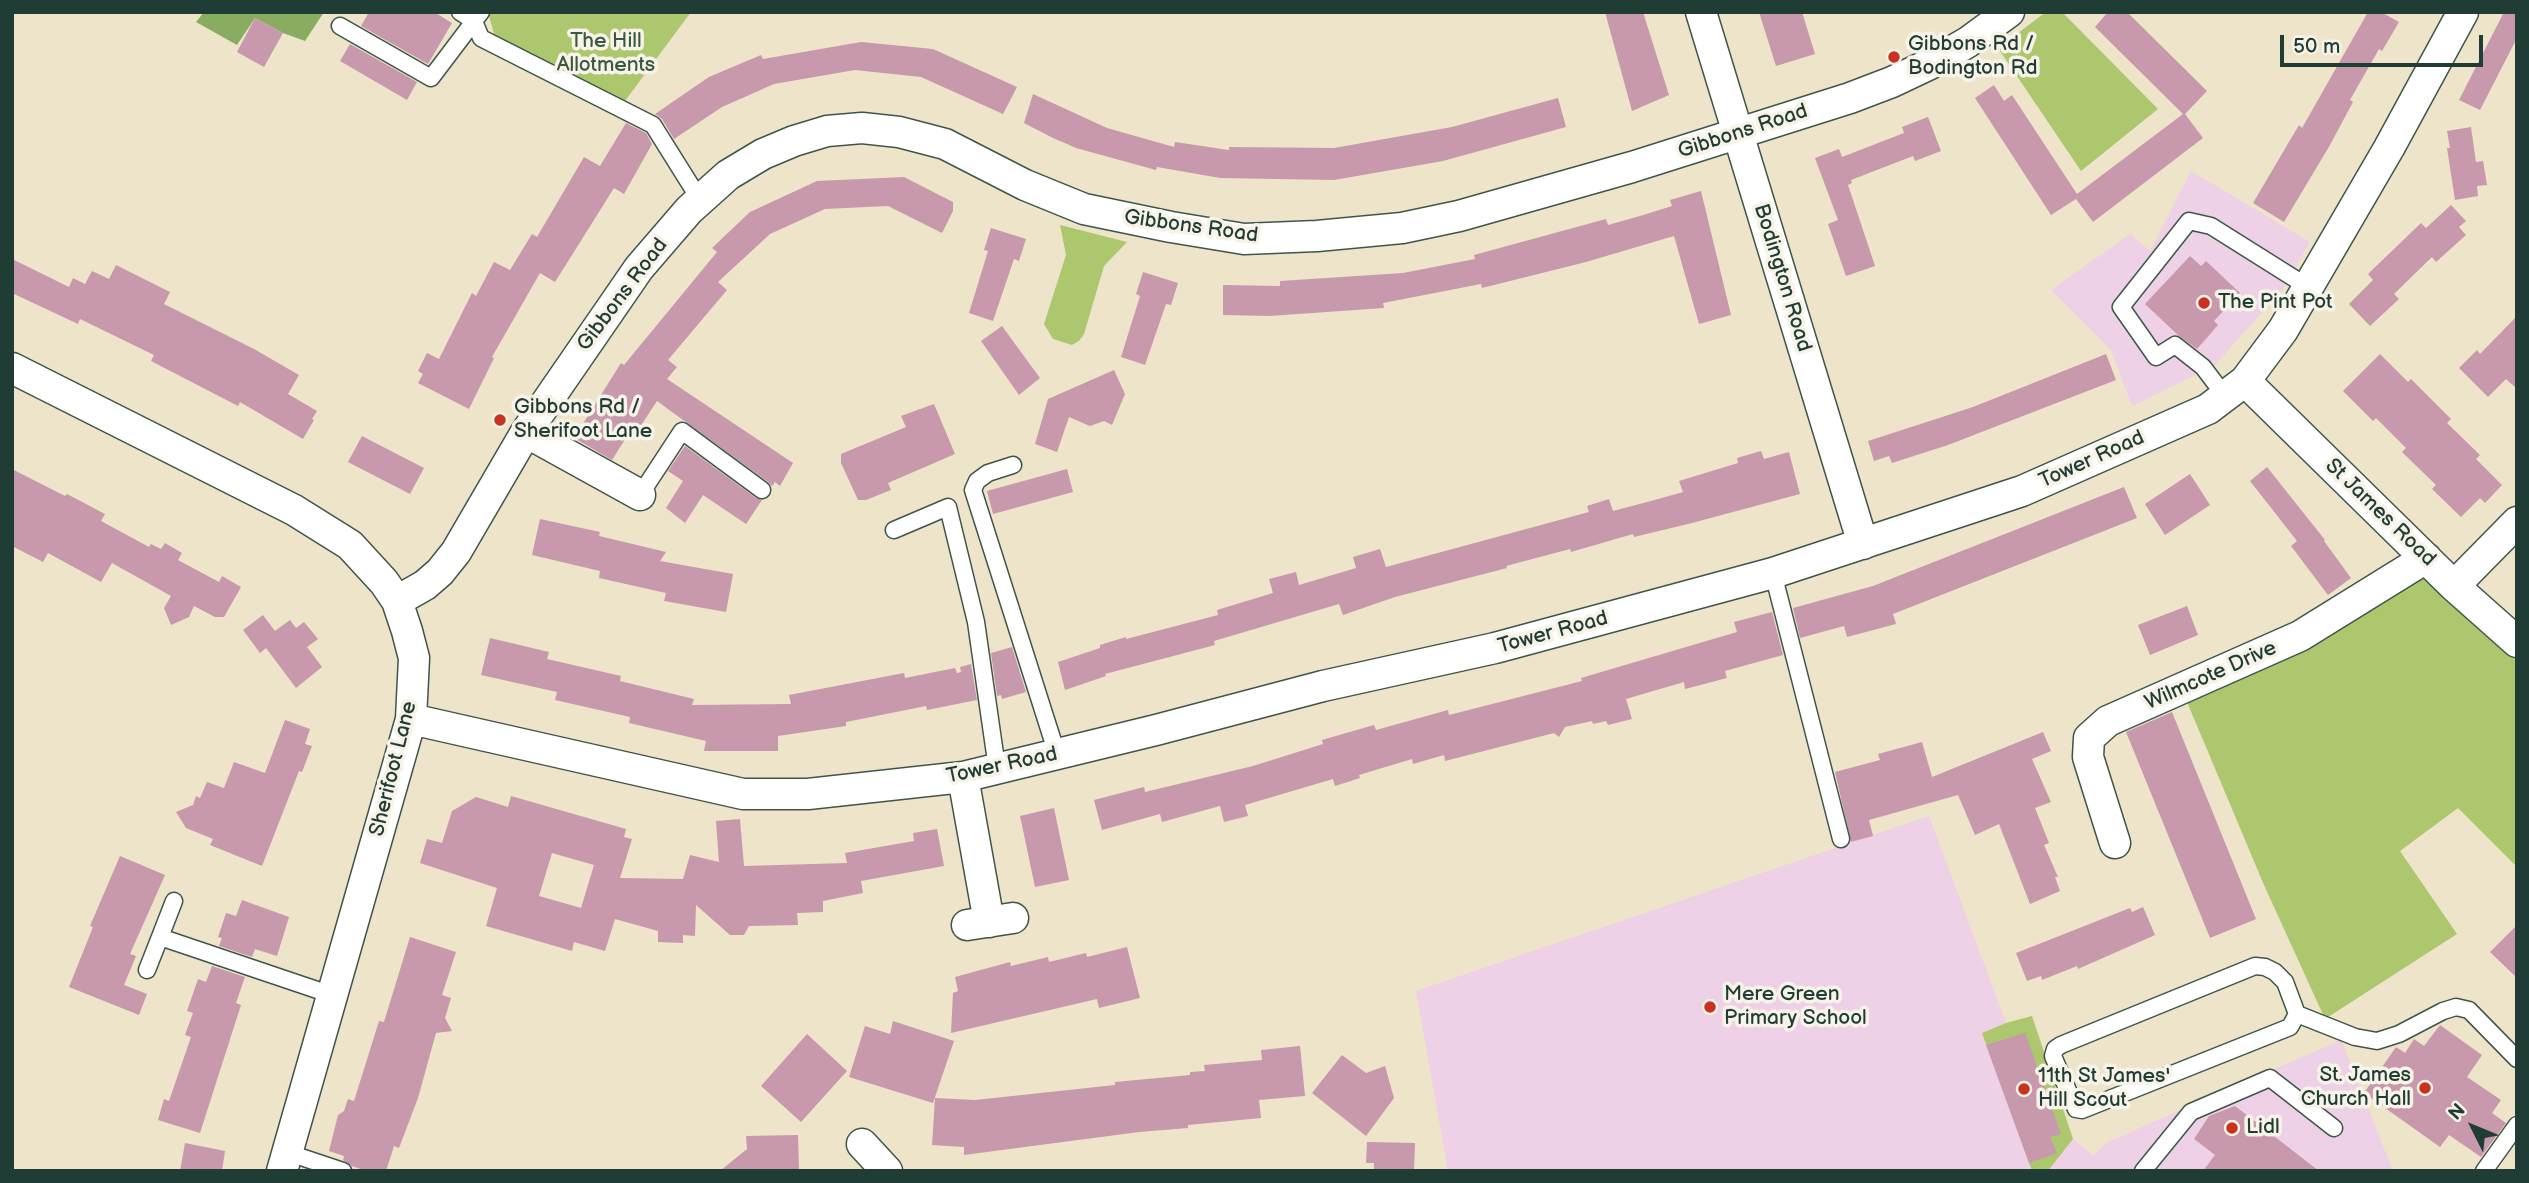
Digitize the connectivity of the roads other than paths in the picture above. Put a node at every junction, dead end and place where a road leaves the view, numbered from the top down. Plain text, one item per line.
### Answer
1 (460, 12) edge
2 (1701, 12) edge
3 (2009, 12) edge
4 (2463, 12) edge
5 (477, 17) edge
6 (340, 26) dead end
7 (1739, 133) junction
8 (701, 200) junction
9 (2308, 287) junction
10 (12, 369) edge
11 (2235, 388) junction
12 (526, 432) junction
13 (1013, 465) dead end
14 (762, 490) dead end
15 (640, 495) joint
16 (2517, 522) edge
17 (894, 530) dead end
18 (1863, 544) junction
19 (2426, 558) junction
20 (1773, 573) junction
21 (2454, 586) junction
22 (397, 601) junction
23 (2517, 642) edge
24 (411, 719) junction
25 (1057, 754) junction
26 (997, 768) junction
27 (963, 777) junction
28 (1841, 839) dead end
29 (2115, 843) dead end
30 (174, 901) dead end
31 (990, 922) dead end
32 (160, 937) junction
33 (147, 970) dead end
34 (332, 995) junction
35 (2297, 1014) junction
36 (2517, 1059) edge
37 (2517, 1125) edge
38 (2334, 1128) dead end
39 (862, 1144) dead end
40 (284, 1162) edge
41 (343, 1171) edge
42 (887, 1171) edge
43 (2143, 1171) edge
44 (2484, 1171) edge

1 - 5 lane
2 - 7 street, Bodington Road
3 - 7 street, Gibbons Road
4 - 9 street, Tower Road
5 - 6 lane
5 - 8 lane
7 - 8 street, Gibbons Road
7 - 18 street, Bodington Road
8 - 12 street, Gibbons Road
9 - 11 street, Tower Road
9 - 11 lane
10 - 22 street, Sherifoot Lane
11 - 18 street, Tower Road
11 - 19 street, St James Road
12 - 15 street
12 - 22 street, Gibbons Road
13 - 25 lane
14 - 15 lane
16 - 21 street
17 - 26 lane
18 - 20 street, Tower Road
19 - 21 street, St James Road
19 - 29 street, Wilmcote Drive
20 - 25 street, Tower Road
20 - 28 lane
21 - 23 street, St James Road
22 - 24 street, Sherifoot Lane
24 - 27 street, Tower Road
24 - 34 street, Sherifoot Lane
25 - 26 street, Tower Road
26 - 27 street, Tower Road
27 - 31 street
30 - 32 lane
32 - 33 lane
32 - 34 lane
34 - 40 street, Sherifoot Lane
35 - 35 lane
35 - 36 lane
37 - 44 lane
38 - 43 lane
39 - 42 street
40 - 41 lane

